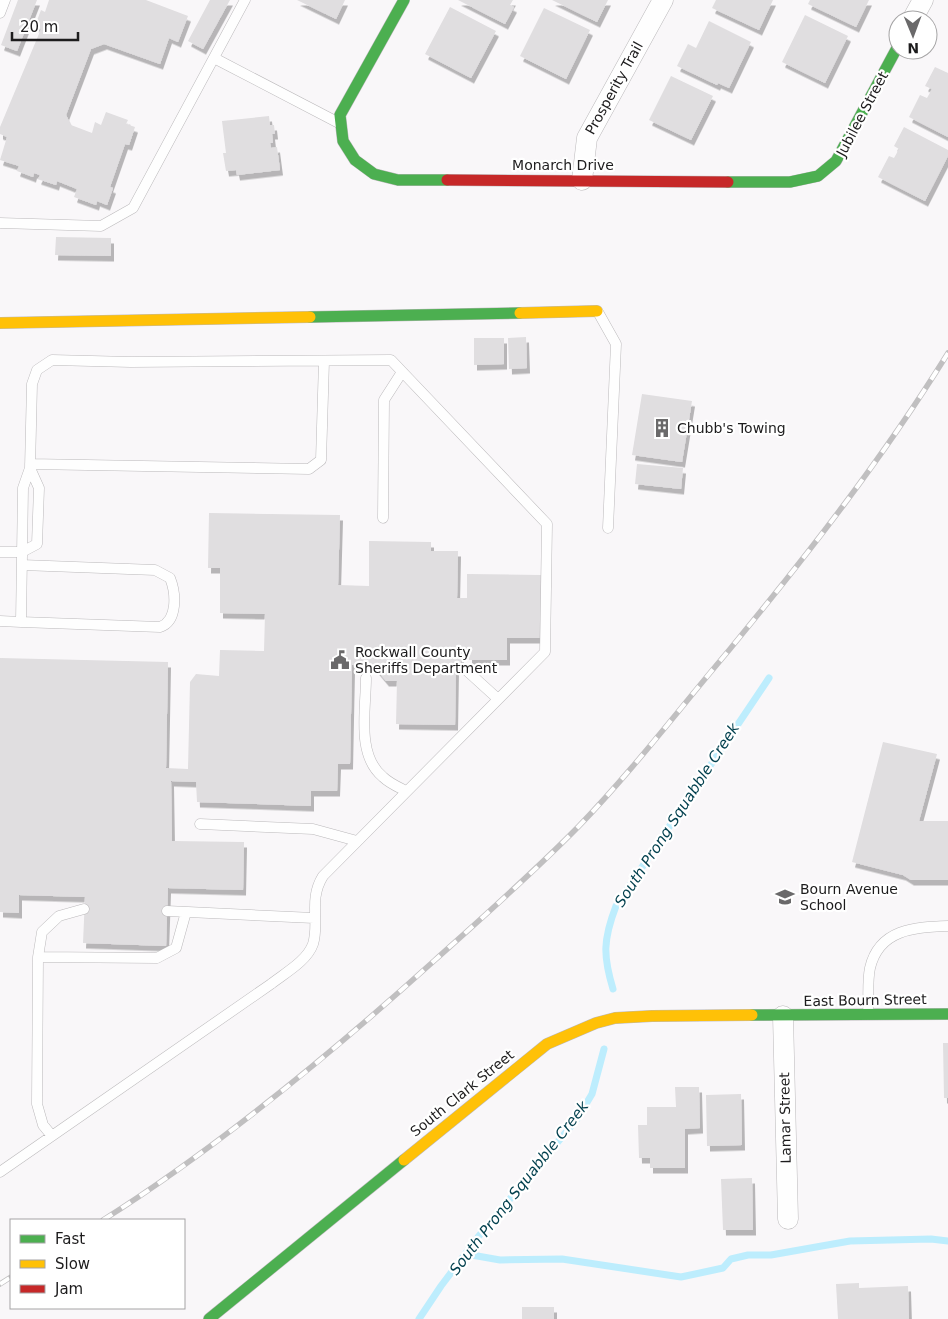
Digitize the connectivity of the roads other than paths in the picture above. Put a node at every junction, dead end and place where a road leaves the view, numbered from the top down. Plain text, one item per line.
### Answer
1 (5, 0) edge
2 (245, 0) edge
3 (404, 0) edge
4 (663, 0) edge
5 (0, 14) edge
6 (214, 58) junction
7 (890, 60) edge
8 (340, 123) junction
9 (818, 176) joint
10 (582, 180) junction
11 (0, 223) edge
12 (597, 311) joint
13 (0, 323) edge
14 (324, 361) junction
15 (402, 372) junction
16 (30, 466) junction
17 (383, 518) dead end
18 (608, 528) dead end
19 (0, 552) edge
20 (22, 552) junction
21 (22, 564) junction
22 (0, 621) edge
23 (21, 622) junction
24 (466, 670) dead end
25 (366, 678) dead end
26 (498, 699) junction
27 (406, 791) junction
28 (200, 824) dead end
29 (357, 841) junction
30 (84, 909) dead end
31 (167, 911) dead end
32 (186, 912) junction
33 (314, 918) junction
34 (948, 926) edge
35 (38, 957) junction
36 (948, 1014) edge
37 (868, 1015) junction
38 (783, 1016) junction
39 (52, 1136) junction
40 (0, 1172) edge
41 (788, 1219) dead end
42 (209, 1319) edge

1 - 5 lane
2 - 6 lane
3 - 8 street
4 - 10 street, Prosperity Trail
6 - 8 lane
6 - 11 lane
7 - 9 street, Jubilee Street
8 - 10 street, Monarch Drive
9 - 10 street, Monarch Drive
12 - 13 street
12 - 18 lane
14 - 15 lane
14 - 16 lane
14 - 16 lane
15 - 17 lane
15 - 26 lane
16 - 20 lane
16 - 20 lane
19 - 20 lane
20 - 21 lane
21 - 23 lane
21 - 23 lane
22 - 23 lane
24 - 26 lane
25 - 27 lane
26 - 27 lane
27 - 29 lane
28 - 29 lane
29 - 33 lane
30 - 35 lane
31 - 32 lane
32 - 33 lane
32 - 35 lane
33 - 39 lane
34 - 37 lane
35 - 39 lane
36 - 37 street, East Bourn Street
37 - 38 street, East Bourn Street
38 - 41 street, Lamar Street
38 - 42 street, South Clark Street
39 - 40 lane

